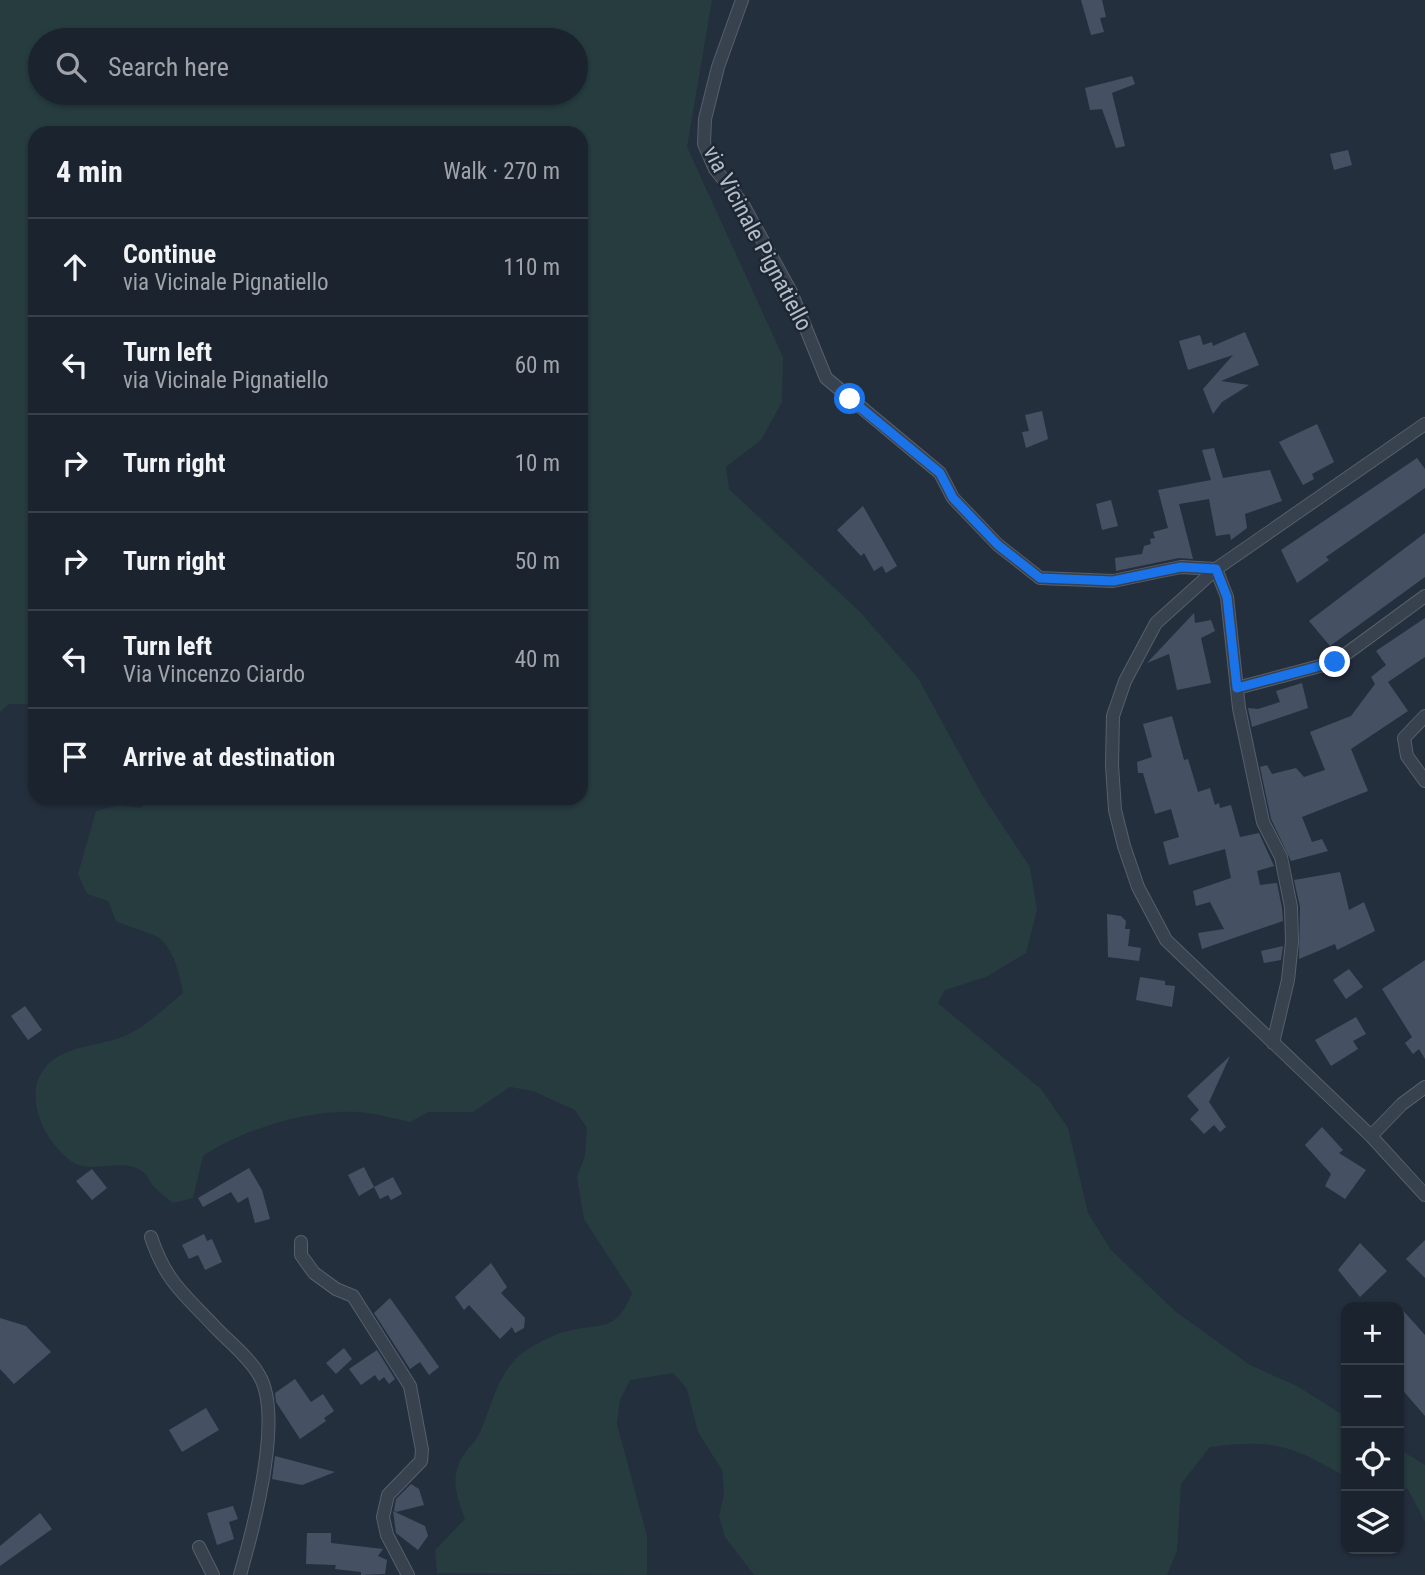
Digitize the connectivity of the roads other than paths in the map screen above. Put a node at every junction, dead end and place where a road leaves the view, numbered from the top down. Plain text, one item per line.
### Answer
1 (742, 0) edge
2 (1425, 424) edge
3 (1216, 569) junction
4 (1425, 596) edge
5 (1237, 688) junction
6 (1425, 716) edge
7 (1425, 781) edge
8 (1273, 1043) junction
9 (1425, 1087) edge
10 (1371, 1136) junction
11 (1425, 1195) edge
12 (151, 1237) dead end
13 (301, 1242) dead end
14 (199, 1547) dead end
15 (213, 1575) edge
16 (240, 1575) edge
17 (408, 1575) edge

1 - 3 street, via Vicinale Pignatiello
2 - 3 street
3 - 5 street
3 - 8 street
4 - 5 street
5 - 8 street
6 - 7 street
8 - 10 street
9 - 10 street
10 - 11 street
12 - 16 street
13 - 17 street
14 - 15 street

